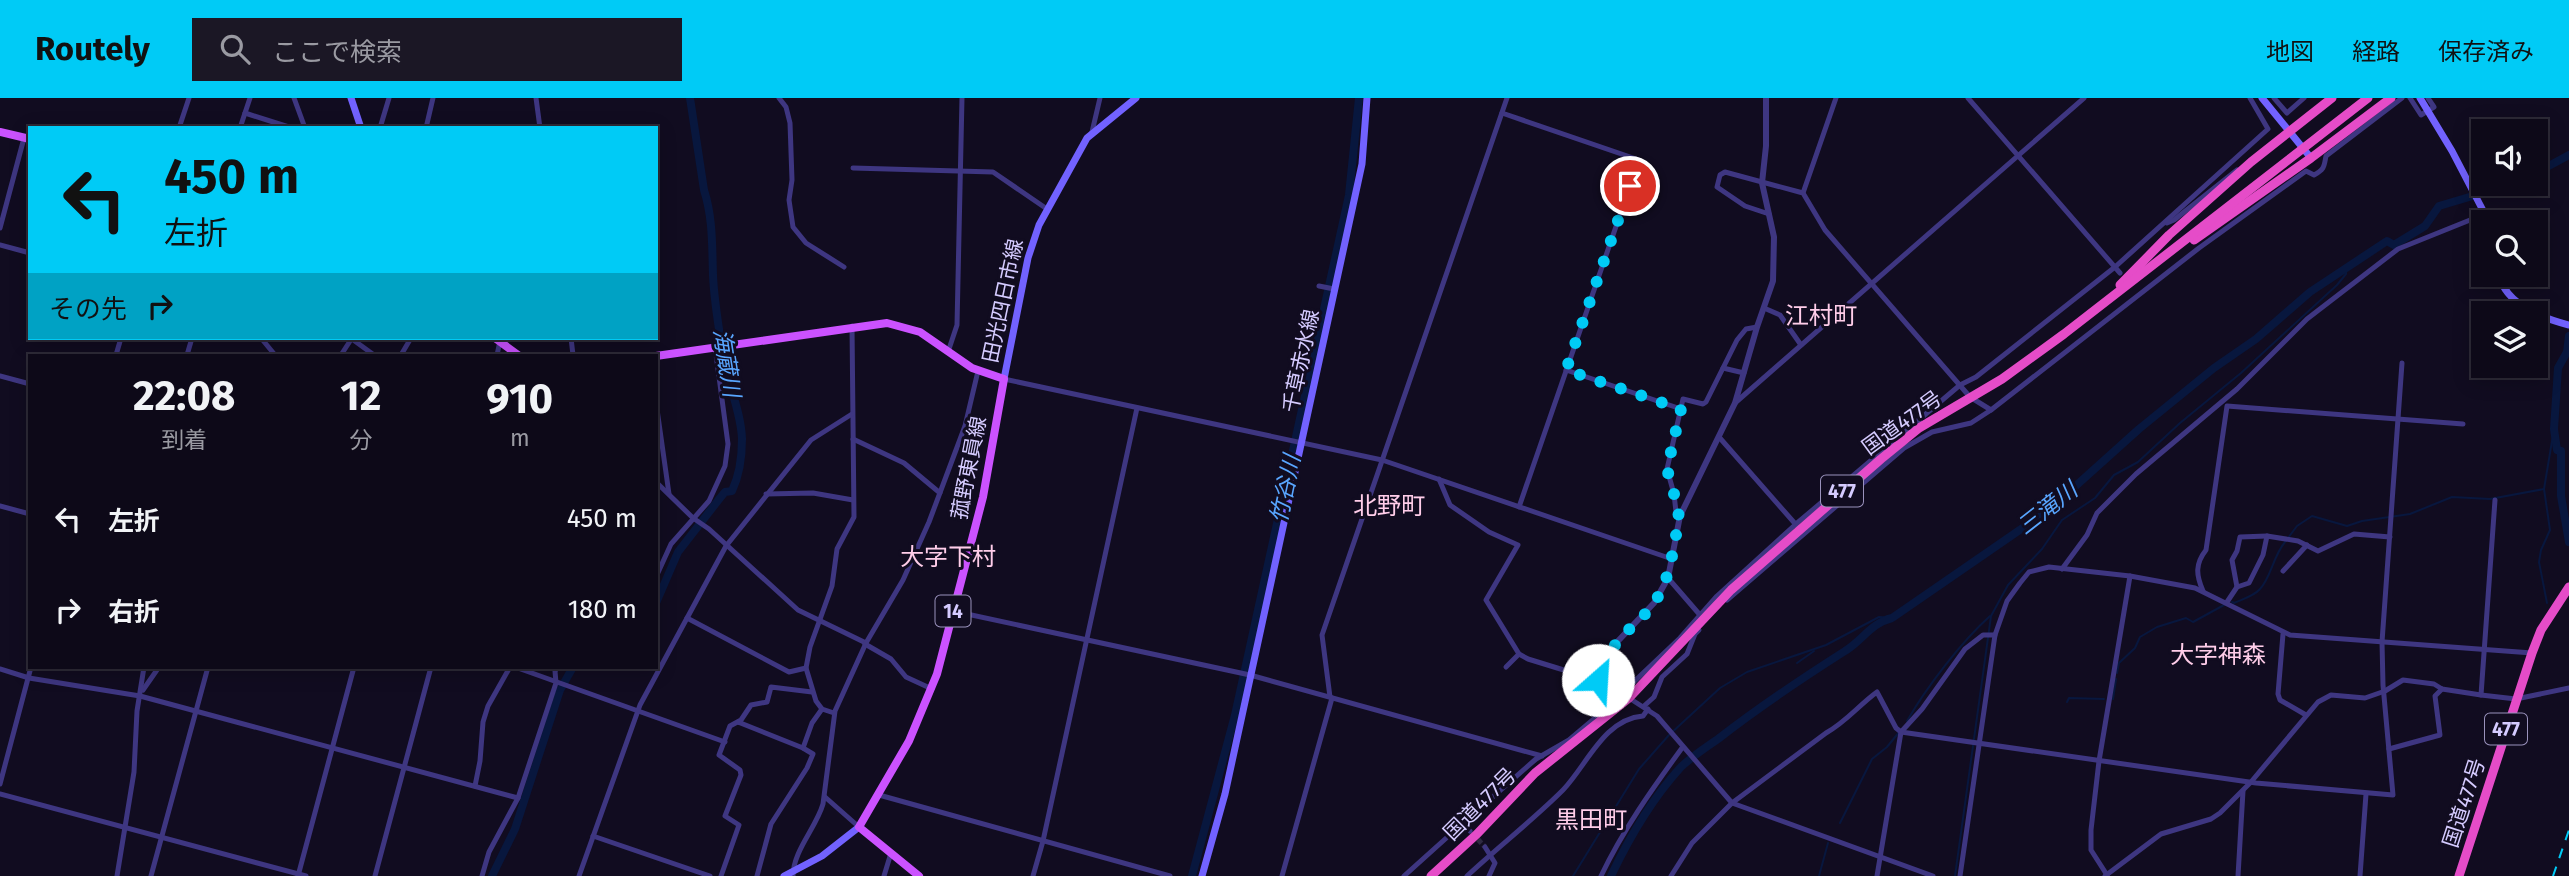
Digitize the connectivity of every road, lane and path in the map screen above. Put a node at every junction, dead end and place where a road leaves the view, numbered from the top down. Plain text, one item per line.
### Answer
1 (189, 98) edge
2 (250, 98) edge
3 (294, 98) edge
4 (351, 98) edge
5 (389, 98) edge
6 (433, 98) edge
7 (536, 98) edge
8 (779, 98) edge
9 (962, 98) edge
10 (1100, 98) edge
11 (1136, 98) edge
12 (1367, 98) edge
13 (1507, 98) edge
14 (1766, 98) edge
15 (1836, 98) edge
16 (1968, 98) edge
17 (2084, 98) edge
18 (2250, 98) edge
19 (2262, 98) edge
20 (2274, 98) edge
21 (2304, 98) edge
22 (2332, 98) edge
23 (2368, 98) edge
24 (2391, 98) edge
25 (2402, 98) edge
26 (2410, 98) edge
27 (2420, 98) edge
28 (2428, 98) edge
29 (2428, 111) junction
30 (245, 113) junction
31 (1502, 113) junction
32 (180, 126) edge
33 (241, 126) edge
34 (286, 126) edge
35 (304, 126) edge
36 (360, 126) edge
37 (381, 126) edge
38 (426, 126) edge
39 (540, 126) edge
40 (2290, 131) junction
41 (0, 132) edge
42 (1092, 132) junction
43 (27, 139) edge
44 (2018, 155) junction
45 (2311, 158) junction
46 (2251, 162) junction
47 (853, 168) dead end
48 (960, 170) junction
49 (2322, 171) junction
50 (1762, 183) junction
51 (1803, 193) junction
52 (1047, 209) junction
53 (2482, 210) edge
54 (1769, 214) junction
55 (2471, 221) edge
56 (2164, 223) junction
57 (0, 228) edge
58 (0, 245) edge
59 (28, 252) edge
60 (844, 267) dead end
61 (2115, 267) junction
62 (2120, 273) dead end
63 (1872, 283) junction
64 (1319, 286) dead end
65 (2503, 287) edge
66 (1333, 289) junction
67 (2133, 289) dead end
68 (2138, 295) junction
69 (1764, 308) junction
70 (2094, 312) junction
71 (2569, 325) edge
72 (852, 326) junction
73 (1756, 327) junction
74 (2064, 334) junction
75 (263, 340) edge
76 (355, 340) edge
77 (498, 340) edge
78 (1801, 345) junction
79 (716, 347) junction
80 (948, 352) junction
81 (274, 354) edge
82 (373, 354) edge
83 (517, 354) edge
84 (658, 356) edge
85 (2402, 363) dead end
86 (1723, 368) junction
87 (1566, 370) junction
88 (978, 371) junction
89 (1744, 373) junction
90 (0, 376) edge
91 (1003, 379) junction
92 (28, 383) edge
93 (1960, 385) junction
94 (1970, 397) junction
95 (1735, 403) junction
96 (1137, 408) junction
97 (1681, 409) junction
98 (1991, 410) junction
99 (852, 414) junction
100 (658, 416) edge
101 (2398, 419) junction
102 (2463, 424) dead end
103 (1719, 437) junction
104 (853, 439) junction
105 (1299, 443) junction
106 (1382, 460) junction
107 (1439, 479) junction
108 (658, 484) edge
109 (940, 493) junction
110 (669, 494) junction
111 (766, 494) junction
112 (853, 500) junction
113 (2495, 500) dead end
114 (0, 506) edge
115 (1519, 507) junction
116 (28, 513) edge
117 (1680, 516) junction
118 (696, 519) junction
119 (1798, 527) junction
120 (2267, 536) junction
121 (2389, 537) junction
122 (2307, 545) junction
123 (726, 546) junction
124 (1672, 559) junction
125 (2284, 566) dead end
126 (2062, 569) junction
127 (658, 573) edge
128 (2130, 576) junction
129 (1668, 578) junction
130 (2237, 587) junction
131 (2568, 588) edge
132 (2203, 591) junction
133 (2227, 602) junction
134 (953, 611) junction
135 (1700, 615) junction
136 (687, 618) junction
137 (819, 621) junction
138 (1992, 634) junction
139 (2283, 634) junction
140 (1086, 640) junction
141 (2382, 642) junction
142 (865, 643) junction
143 (2484, 649) junction
144 (2532, 653) junction
145 (1518, 654) junction
146 (1506, 667) dead end
147 (806, 668) junction
148 (0, 669) edge
149 (31, 669) edge
150 (144, 669) edge
151 (158, 669) edge
152 (207, 669) edge
153 (353, 669) edge
154 (430, 669) edge
155 (509, 669) edge
156 (520, 669) edge
157 (556, 669) edge
158 (1607, 671) junction
159 (1250, 675) junction
160 (1597, 675) junction
161 (29, 678) junction
162 (557, 683) junction
163 (2569, 688) edge
164 (932, 689) junction
165 (2442, 689) junction
166 (2385, 691) junction
167 (812, 692) junction
168 (1625, 695) junction
169 (2481, 695) junction
170 (140, 696) junction
171 (1331, 698) junction
172 (2516, 699) junction
173 (1646, 707) junction
174 (822, 709) junction
175 (638, 711) junction
176 (195, 712) junction
177 (834, 713) junction
178 (2306, 715) junction
179 (738, 722) junction
180 (1900, 731) junction
181 (726, 742) junction
182 (1976, 744) junction
183 (332, 748) junction
184 (803, 748) junction
185 (2389, 748) junction
186 (1683, 749) junction
187 (1542, 756) junction
188 (2099, 761) junction
189 (403, 768) junction
190 (2251, 782) junction
191 (0, 784) edge
192 (475, 786) junction
193 (2243, 791) junction
194 (0, 794) edge
195 (2366, 794) junction
196 (879, 795) junction
197 (824, 796) junction
198 (518, 798) junction
199 (1732, 803) junction
200 (1463, 823) junction
201 (859, 827) junction
202 (125, 828) junction
203 (1470, 831) tunnel mouth
204 (593, 835) junction
205 (162, 838) junction
206 (1043, 841) junction
207 (1485, 847) tunnel mouth
208 (891, 853) junction
209 (1491, 854) junction
210 (1879, 857) junction
211 (793, 874) edge
212 (299, 875) edge
213 (2106, 875) edge
214 (117, 876) edge
215 (151, 876) edge
216 (306, 876) edge
217 (376, 876) edge
218 (482, 876) edge
219 (579, 876) edge
220 (710, 876) edge
221 (722, 876) edge
222 (757, 876) edge
223 (785, 876) edge
224 (884, 876) edge
225 (919, 876) edge
226 (1033, 876) edge
227 (1170, 876) edge
228 (1202, 876) edge
229 (1282, 876) edge
230 (1404, 876) edge
231 (1431, 876) edge
232 (1467, 876) edge
233 (1489, 876) edge
234 (1601, 876) edge
235 (1671, 876) edge
236 (1877, 876) edge
237 (1933, 876) edge
238 (1960, 876) edge
239 (2238, 876) edge
240 (2360, 876) edge
241 (2459, 876) edge

1 - 32 street
2 - 30 street
3 - 35 street
4 - 36 main road
5 - 37 street
6 - 38 street
7 - 39 street
8 - 60 street
9 - 48 street
10 - 42 street
11 - 42 main road, 田光四日市線
12 - 66 main road, 千草赤水線
13 - 31 street
14 - 50 street
15 - 51 street
16 - 44 street
17 - 44 street
18 - 56 street
19 - 40 main road
20 - 21 street
22 - 40 highway, 477
23 - 70 highway, 国道477号 / 477
24 - 45 highway, 477
25 - 49 street
26 - 29 street
27 - 29 main road
28 - 29 street
29 - 53 main road
30 - 33 street
30 - 34 street
31 - 87 street
31 - 106 street
40 - 45 main road
40 - 46 highway, 477
41 - 43 main road
42 - 52 main road, 田光四日市線
43 - 57 street
44 - 61 street
44 - 63 street
45 - 49 street
45 - 70 highway, 477
46 - 56 street
46 - 74 highway, 477
47 - 48 street
48 - 52 street
48 - 80 street
49 - 68 street
50 - 51 street
50 - 54 street
50 - 54 street
51 - 63 street
52 - 91 main road, 田光四日市線
54 - 69 street
55 - 126 street
56 - 61 street
58 - 59 street
61 - 62 street
61 - 93 street
63 - 78 street
63 - 93 street
64 - 66 street
65 - 71 main road
66 - 105 main road, 千草赤水線
67 - 68 street
68 - 98 street
69 - 73 street
69 - 78 street
70 - 74 highway, 国道477号 / 477
72 - 79 main road
72 - 80 main road
72 - 99 street
73 - 86 street
73 - 89 street
74 - 94 highway, 国道477号 / 477
75 - 81 street
76 - 82 street
77 - 83 main road
78 - 95 street
79 - 84 main road
79 - 118 street
80 - 88 main road
85 - 101 street
86 - 89 street
86 - 97 street
87 - 97 street
87 - 115 street
88 - 91 main road
88 - 109 street
89 - 95 street
90 - 92 street
91 - 96 street
91 - 134 main road, 菰野東員線 / 14
93 - 94 street
93 - 119 street
94 - 98 street
94 - 119 highway, 国道477号 / 477
95 - 103 street
96 - 105 street
96 - 140 street
97 - 117 street
98 - 173 street
99 - 104 street
99 - 111 street
100 - 110 street
101 - 102 street
101 - 121 street
101 - 132 street
103 - 117 street
103 - 119 street
104 - 109 street
104 - 112 street
105 - 106 street
105 - 159 main road, 千草赤水線
106 - 107 street
106 - 171 street
107 - 115 street
107 - 145 street
108 - 110 street
109 - 142 street
110 - 118 street
111 - 112 street
111 - 123 street
112 - 137 street
113 - 143 street
114 - 116 street
115 - 124 street
117 - 124 street
118 - 123 street
118 - 127 street
119 - 135 street
119 - 168 highway, 国道477号 / 477
120 - 122 street
120 - 130 street
120 - 130 street
121 - 122 street
121 - 141 street
122 - 125 street
123 - 136 street
123 - 137 street
124 - 129 street
126 - 128 street
126 - 138 street
128 - 132 street
128 - 188 street
129 - 135 street
129 - 158 street
130 - 133 street
131 - 144 highway, 国道477号 / 477
132 - 133 street
133 - 139 street
134 - 140 street
134 - 164 main road, 菰野東員線 / 14
135 - 168 street
136 - 147 street
136 - 175 street
137 - 142 street
137 - 147 street
138 - 180 street
138 - 182 street
139 - 141 street
139 - 178 street
140 - 159 street
140 - 206 street
141 - 143 street
141 - 166 street
142 - 164 street
142 - 177 street
143 - 144 street
143 - 169 street
144 - 172 highway, 国道477号 / 477
145 - 146 street
145 - 160 street
147 - 167 street
148 - 161 street
149 - 161 street
150 - 170 street
151 - 170 street
152 - 176 street
153 - 183 street
154 - 189 street
155 - 192 street
156 - 162 street
157 - 162 street
158 - 160 street
158 - 168 street
159 - 171 street
159 - 228 main road, 千草赤水線
160 - 187 street
161 - 170 street
161 - 191 street
162 - 175 street
162 - 198 street
163 - 172 street
164 - 196 main road, 菰野東員線 / 14
165 - 166 street
165 - 169 street
165 - 185 street
166 - 178 street
166 - 185 street
167 - 174 street
167 - 179 street
168 - 173 street
168 - 231 highway, 国道477号 / 477
169 - 172 street
170 - 176 street
170 - 202 street
171 - 187 street
171 - 229 street
172 - 241 highway, 国道477号 / 477
173 - 186 street
173 - 209 street
174 - 177 street
174 - 184 street
175 - 181 street
175 - 204 street
176 - 183 street
176 - 205 street
177 - 197 street
178 - 190 street
179 - 181 street
179 - 184 street
180 - 182 street
180 - 199 street
180 - 210 street
181 - 221 street
182 - 188 street
182 - 238 street
183 - 189 street
183 - 212 street
184 - 222 street
185 - 195 street
186 - 199 street
186 - 234 street
187 - 200 street
188 - 190 street
188 - 213 street
189 - 192 street
189 - 217 street
190 - 193 street
190 - 195 street
192 - 198 street
193 - 213 street
193 - 239 street
194 - 202 street
195 - 240 street
196 - 201 main road, 菰野東員線 / 14
196 - 206 street
197 - 201 street
197 - 211 street
198 - 218 street
199 - 210 street
199 - 235 street
200 - 203 street
200 - 230 street
201 - 208 main road
201 - 211 main road
202 - 205 street
202 - 214 street
204 - 219 street
204 - 220 street
205 - 212 street
205 - 215 street
206 - 226 street
206 - 227 street
207 - 209 street
208 - 224 street
208 - 225 main road
209 - 232 street
209 - 233 street
210 - 236 street
210 - 237 street
211 - 223 main road
212 - 216 street

